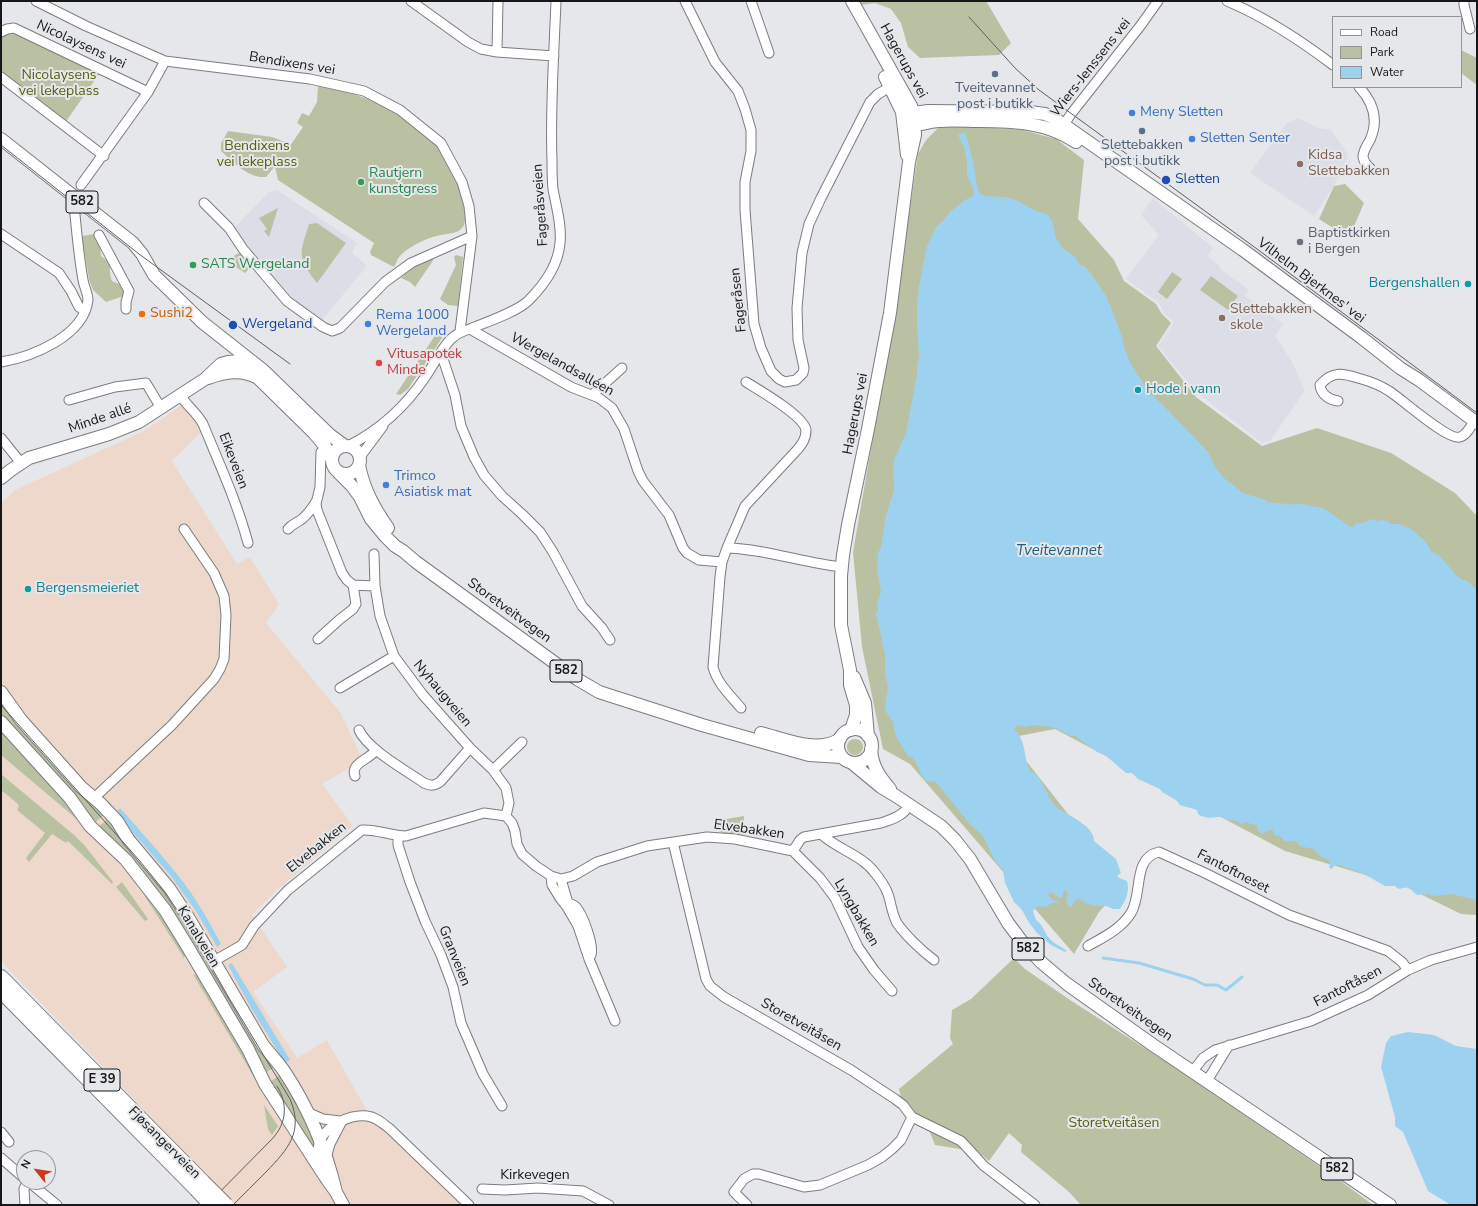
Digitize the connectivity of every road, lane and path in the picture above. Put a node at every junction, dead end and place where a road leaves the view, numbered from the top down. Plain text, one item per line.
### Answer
1 (36, 1) edge
2 (411, 1) edge
3 (498, 1) edge
4 (556, 1) edge
5 (685, 1) edge
6 (750, 1) edge
7 (845, 1) edge
8 (852, 1) edge
9 (1158, 1) edge
10 (1227, 1) edge
11 (1464, 1) edge
12 (1470, 29) dead end
13 (1, 32) edge
14 (497, 52) junction
15 (769, 53) dead end
16 (554, 56) junction
17 (165, 61) junction
18 (1332, 64) edge
19 (1, 77) edge
20 (894, 85) junction
21 (1360, 88) edge
22 (148, 92) junction
23 (914, 113) junction
24 (904, 122) junction
25 (916, 125) junction
26 (1062, 128) junction
27 (1, 139) edge
28 (104, 156) junction
29 (908, 162) junction
30 (1370, 168) dead end
31 (81, 185) dead end
32 (73, 195) junction
33 (204, 203) dead end
34 (1, 234) edge
35 (99, 235) dead end
36 (472, 236) junction
37 (126, 309) dead end
38 (85, 311) junction
39 (470, 329) junction
40 (460, 331) junction
41 (441, 353) junction
42 (1, 362) edge
43 (622, 368) dead end
44 (264, 371) junction
45 (205, 378) junction
46 (746, 382) dead end
47 (180, 395) junction
48 (592, 395) junction
49 (69, 400) dead end
50 (1338, 401) dead end
51 (161, 408) junction
52 (386, 422) junction
53 (1476, 422) edge
54 (1, 438) edge
55 (346, 446) junction
56 (326, 455) junction
57 (360, 461) junction
58 (21, 463) junction
59 (339, 473) junction
60 (1, 478) edge
61 (317, 500) junction
62 (184, 529) dead end
63 (288, 529) dead end
64 (248, 543) dead end
65 (727, 548) junction
66 (403, 550) junction
67 (374, 554) dead end
68 (722, 562) junction
69 (842, 567) junction
70 (353, 585) junction
71 (375, 586) junction
72 (318, 638) dead end
73 (610, 640) dead end
74 (394, 656) junction
75 (850, 670) junction
76 (340, 688) dead end
77 (1, 692) edge
78 (740, 708) dead end
79 (670, 714) junction
80 (1, 722) edge
81 (359, 730) dead end
82 (851, 730) junction
83 (868, 736) junction
84 (840, 738) junction
85 (522, 742) dead end
86 (470, 748) junction
87 (871, 749) junction
88 (376, 750) junction
89 (841, 757) junction
90 (852, 763) junction
91 (493, 770) junction
92 (355, 776) dead end
93 (896, 796) junction
94 (94, 798) junction
95 (905, 811) dead end
96 (506, 816) junction
97 (821, 834) junction
98 (398, 836) junction
99 (672, 842) junction
100 (793, 851) junction
101 (551, 876) junction
102 (561, 879) junction
103 (566, 903) junction
104 (1088, 946) dead end
105 (1477, 947) edge
106 (934, 960) dead end
107 (214, 961) junction
108 (1408, 970) junction
109 (1, 977) edge
110 (1, 991) edge
111 (892, 991) dead end
112 (615, 1021) dead end
113 (1229, 1045) junction
114 (1193, 1071) junction
115 (1207, 1081) junction
116 (502, 1106) dead end
117 (306, 1112) junction
118 (912, 1117) junction
119 (342, 1122) junction
120 (1, 1132) edge
121 (9, 1142) dead end
122 (320, 1142) junction
123 (1, 1158) edge
124 (321, 1160) junction
125 (16, 1171) edge
126 (199, 1186) junction
127 (482, 1189) dead end
128 (26, 1190) edge
129 (38, 1190) edge
130 (25, 1205) edge
131 (57, 1205) edge
132 (211, 1205) edge
133 (226, 1205) edge
134 (343, 1205) edge
135 (469, 1205) edge
136 (609, 1205) edge
137 (747, 1205) edge
138 (1035, 1205) edge
139 (1390, 1205) edge

1 - 17 street, Bendixens vei
2 - 14 street
3 - 14 street
4 - 16 street, Fageråsveien
5 - 20 street, Fageråsen
6 - 15 street
7 - 20 main road, Hagerups vei
8 - 20 main road, Hagerups vei
9 - 26 street, Wiers-Jenssens vei
10 - 18 street
11 - 12 street
13 - 22 street, Nicolaysens vei
14 - 16 street
16 - 39 street, Fageråsveien
17 - 22 street
17 - 36 street, Bendixens vei
19 - 28 street
20 - 23 main road, Hagerups vei
20 - 24 main road, Hagerups vei
21 - 30 street
22 - 28 street
23 - 24 main road
23 - 25 main road, Hagerups vei
23 - 26 main road, Vilhelm Bjerknes' vei
24 - 25 main road, Vilhelm Bjerknes' vei
24 - 29 main road, Hagerups vei
25 - 26 main road, Vilhelm Bjerknes' vei
25 - 29 main road, Hagerups vei
26 - 53 main road, Vilhelm Bjerknes' vei
27 - 32 main road, 582
28 - 31 street
29 - 69 main road, Hagerups vei
32 - 38 street
32 - 44 main road, 582
33 - 36 street
34 - 38 street
35 - 37 street
36 - 40 street, Bendixens vei
38 - 42 street
39 - 40 street, Fageråsveien
39 - 48 street, Wergelandsalléen
40 - 41 street
41 - 52 street
41 - 73 street
43 - 48 street
44 - 45 main road, Minde allé / 582
44 - 55 main road, 582
45 - 47 main road, Minde allé / 582
45 - 56 main road, Minde allé / 582
46 - 65 street
47 - 51 main road, Minde allé / 582
47 - 64 street, Eikeveien
48 - 68 street, Wergelandsalléen
49 - 51 street
50 - 53 street, Vilhelm Bjerknes' vei
51 - 58 main road, Minde allé / 582
52 - 55 street
52 - 57 street
54 - 58 street
55 - 56 main road
55 - 57 main road, 582
56 - 59 main road, 582
56 - 61 street
57 - 59 main road
57 - 66 main road, Storetveitvegen / 582
58 - 60 main road, Minde allé / 582
59 - 66 main road, Storetveitvegen / 582
61 - 63 street
61 - 70 street
62 - 94 street
65 - 68 street
65 - 69 street
66 - 79 main road, Storetveitvegen / 582
67 - 71 street, Nyhaugveien
68 - 78 street
69 - 75 main road, Hagerups vei
70 - 71 street
70 - 72 street
71 - 74 street, Nyhaugveien
74 - 76 street, Nyhaugveien
74 - 86 street, Nyhaugveien
75 - 82 main road, Hagerups vei
75 - 83 main road, Hagerups vei
77 - 94 main road, Kanalveien
79 - 84 main road, Storetveitvegen / 582
79 - 89 main road, Storetveitvegen / 582
80 - 124 main road, Kanalveien
81 - 88 street, Nyhaugveien
82 - 83 main road
82 - 84 main road, 582
83 - 87 main road, 582
84 - 89 main road
85 - 91 street
86 - 88 street, Nyhaugveien
86 - 91 street, Nyhaugveien
87 - 90 main road
87 - 93 main road, Storetveitvegen / 582
88 - 92 street
89 - 90 main road, 582
90 - 93 main road, Storetveitvegen / 582
91 - 96 street, Nyhaugveien
93 - 114 main road, Storetveitvegen / 582
94 - 107 main road, Kanalveien
95 - 97 street, Elvebakken
96 - 98 street, Elvebakken
96 - 101 street
97 - 100 street, Elvebakken
97 - 106 street
98 - 107 street, Elvebakken
98 - 116 street, Granveien
99 - 100 street, Elvebakken
99 - 102 street, Elvebakken
99 - 118 street, Storetveitåsen
100 - 111 street, Lyngbakken
101 - 102 street
101 - 103 street
102 - 103 street
103 - 112 street
104 - 108 street, Fantoftneset
105 - 108 street, Fantoftåsen
107 - 117 main road, Kanalveien
108 - 113 street, Fantoftåsen
109 - 126 highway, Fjøsangerveien / E 39
110 - 126 highway, Fjøsangerveien / E 39
113 - 114 street, Fantoftåsen
113 - 115 street
114 - 115 main road, Storetveitvegen / 582
115 - 139 main road, Storetveitvegen / 582
117 - 119 street
117 - 122 main road, Kanalveien
118 - 137 street
118 - 138 street, Storetveitåsen
119 - 122 street
119 - 124 street
119 - 135 street
120 - 121 street
122 - 124 main road, Kanalveien
123 - 125 street
124 - 134 main road, Kanalveien
126 - 132 highway, Fjøsangerveien / E 39, bridge
126 - 133 highway, Fjøsangerveien / E 39, bridge
127 - 136 street, Kirkevegen
128 - 130 street
129 - 131 street

